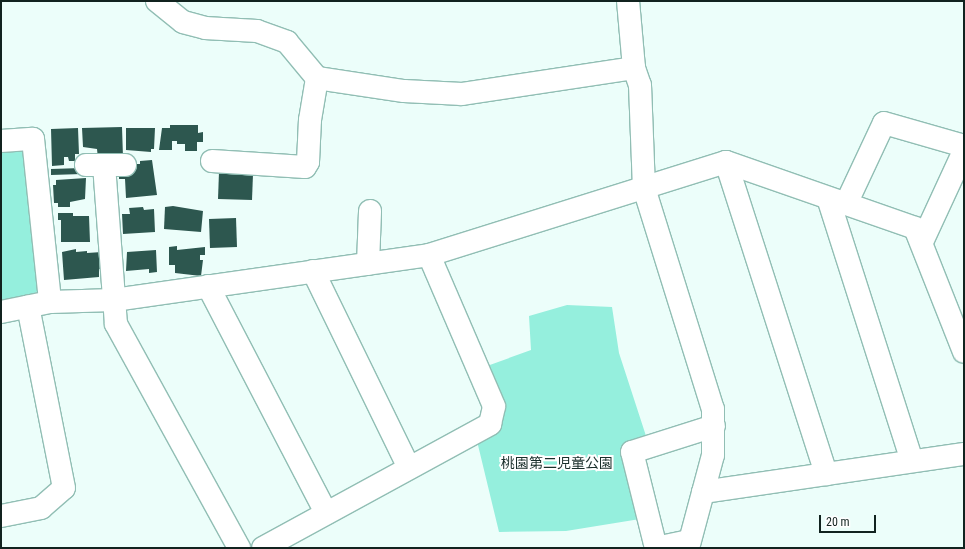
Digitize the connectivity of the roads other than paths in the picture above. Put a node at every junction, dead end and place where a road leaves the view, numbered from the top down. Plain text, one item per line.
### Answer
1 (157, 1) edge
2 (628, 1) edge
3 (634, 68) junction
4 (317, 78) junction
5 (1, 141) edge
6 (964, 146) edge
7 (964, 151) edge
8 (212, 161) dead end
9 (726, 162) junction
10 (105, 165) dead end
11 (644, 188) junction
12 (837, 201) junction
13 (370, 211) dead end
14 (922, 242) junction
15 (429, 255) junction
16 (368, 264) junction
17 (313, 272) junction
18 (208, 286) junction
19 (114, 300) junction
20 (50, 302) junction
21 (28, 307) junction
22 (1, 312) edge
23 (964, 352) edge
24 (714, 426) junction
25 (964, 454) edge
26 (912, 462) junction
27 (409, 468) junction
28 (826, 474) junction
29 (703, 492) junction
30 (326, 513) junction
31 (1, 516) edge
32 (688, 544) edge
33 (239, 548) edge
34 (263, 548) edge

1 - 4 street
2 - 3 street
3 - 4 street
3 - 11 street
4 - 8 street
5 - 20 street
6 - 12 street
7 - 14 street
9 - 11 street
9 - 12 street
9 - 28 street
10 - 19 street
11 - 15 street
11 - 24 street
12 - 14 street
12 - 26 street
13 - 16 street
14 - 23 street
15 - 16 street
15 - 27 street
16 - 17 street
17 - 18 street
17 - 27 street
18 - 19 street
18 - 30 street
19 - 20 street
19 - 33 street
20 - 21 street
21 - 22 street
21 - 31 street
24 - 29 street
24 - 32 street
25 - 26 street
26 - 28 street
27 - 30 street
28 - 29 street
29 - 32 street
30 - 34 street

